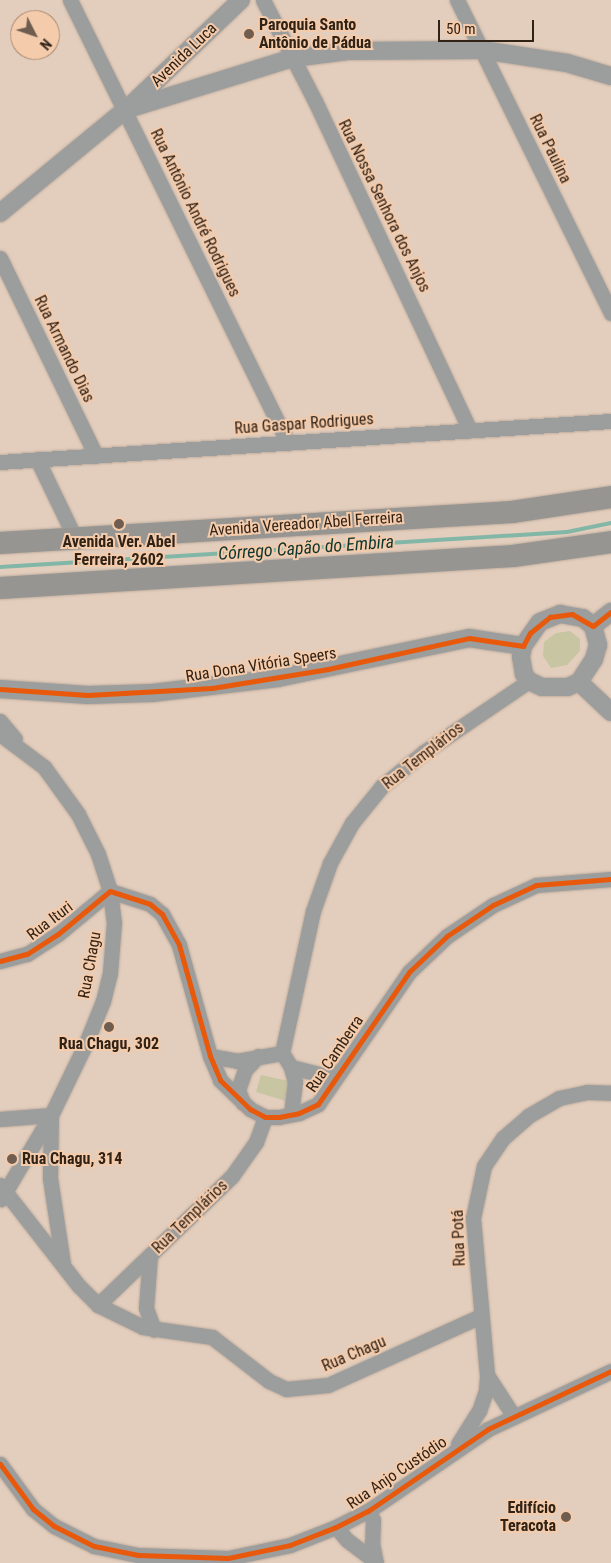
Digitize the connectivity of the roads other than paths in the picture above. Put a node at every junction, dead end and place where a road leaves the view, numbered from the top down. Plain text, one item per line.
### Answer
1 (70, 0) edge
2 (241, 0) edge
3 (263, 0) edge
4 (457, 0) edge
5 (482, 50) junction
6 (292, 58) junction
7 (168, 70) junction
8 (611, 76) edge
9 (196, 87) junction
10 (125, 110) junction
11 (0, 213) edge
12 (0, 258) edge
13 (611, 313) edge
14 (611, 421) edge
15 (470, 430) junction
16 (288, 443) junction
17 (96, 456) junction
18 (37, 459) junction
19 (0, 462) edge
20 (611, 497) edge
21 (75, 538) junction
22 (611, 542) edge
23 (0, 543) edge
24 (0, 588) edge
25 (611, 612) edge
26 (593, 626) junction
27 (523, 646) junction
28 (529, 681) junction
29 (579, 682) junction
30 (0, 689) edge
31 (611, 712) edge
32 (0, 721) edge
33 (0, 734) edge
34 (22, 748) junction
35 (611, 880) edge
36 (110, 891) junction
37 (0, 961) edge
38 (282, 1053) junction
39 (210, 1056) junction
40 (258, 1056) junction
41 (291, 1067) junction
42 (337, 1073) junction
43 (611, 1093) edge
44 (243, 1103) junction
45 (291, 1114) junction
46 (50, 1115) junction
47 (265, 1117) junction
48 (0, 1120) edge
49 (2, 1192) edge
50 (150, 1255) junction
51 (63, 1266) junction
52 (98, 1305) junction
53 (481, 1316) junction
54 (154, 1330) junction
55 (611, 1371) edge
56 (488, 1374) junction
57 (513, 1415) junction
58 (455, 1449) junction
59 (2, 1469) edge
60 (368, 1511) junction
61 (336, 1527) junction
62 (372, 1531) junction
63 (353, 1542) junction
64 (376, 1563) edge

1 - 10 street, Rua Antônio André Rodrigues
2 - 7 street, Avenida Luca
3 - 6 street, Rua Nossa Senhora dos Anjos
4 - 5 street, Rua Paulina
5 - 6 street
5 - 8 street
5 - 13 street, Rua Paulina
6 - 9 street
6 - 15 street, Rua Nossa Senhora dos Anjos
7 - 9 street
7 - 10 street, Avenida Luca
9 - 10 street
10 - 11 street, Avenida Luca
10 - 16 street, Rua Antônio André Rodrigues
12 - 17 street, Rua Armando Dias
14 - 15 street, Rua Gaspar Rodrigues
15 - 16 street, Rua Gaspar Rodrigues
16 - 17 street, Rua Gaspar Rodrigues
17 - 18 street, Rua Gaspar Rodrigues
18 - 19 street, Rua Gaspar Rodrigues
18 - 21 street
20 - 21 main road, Avenida Vereador Abel Ferreira
21 - 23 main road, Avenida Vereador Abel Ferreira
22 - 24 main road
25 - 26 street
26 - 27 street
26 - 29 street
27 - 28 street
27 - 30 street, Rua Dona Vitória Speers
28 - 29 street
28 - 38 street, Rua Templários
29 - 31 street
32 - 34 street, Rua Chagu
33 - 34 street, Rua Chagu
34 - 36 street, Rua Chagu
35 - 42 street, Rua Camberra
36 - 37 street, Rua Ituri
36 - 39 street
36 - 46 street, Rua Chagu
38 - 40 street
38 - 41 street, Rua Camberra
39 - 40 street
39 - 44 street
40 - 44 street
41 - 42 street, Rua Camberra
41 - 45 street, Rua Camberra
42 - 45 street, Rua Camberra
43 - 53 street, Rua Potá
44 - 47 street
45 - 47 street, Rua Camberra
46 - 48 street
46 - 49 street, Rua Chagu
46 - 51 street, Rua Chagu
47 - 50 street, Rua Templários
49 - 51 street, Rua Chagu
50 - 52 street, Rua Templários
50 - 54 street
51 - 52 street, Rua Chagu
52 - 54 street, Rua Chagu
53 - 54 street, Rua Chagu
53 - 56 street, Rua Potá
55 - 57 street, Rua Anjo Custódio
56 - 57 street, Rua Potá
56 - 58 street, Rua Potá
57 - 58 street, Rua Anjo Custódio
58 - 60 street, Rua Anjo Custódio
59 - 61 street, Rua Anjo Custódio
60 - 61 street, Rua Anjo Custódio
60 - 62 street
61 - 63 street
62 - 63 street
62 - 64 street
63 - 64 street

